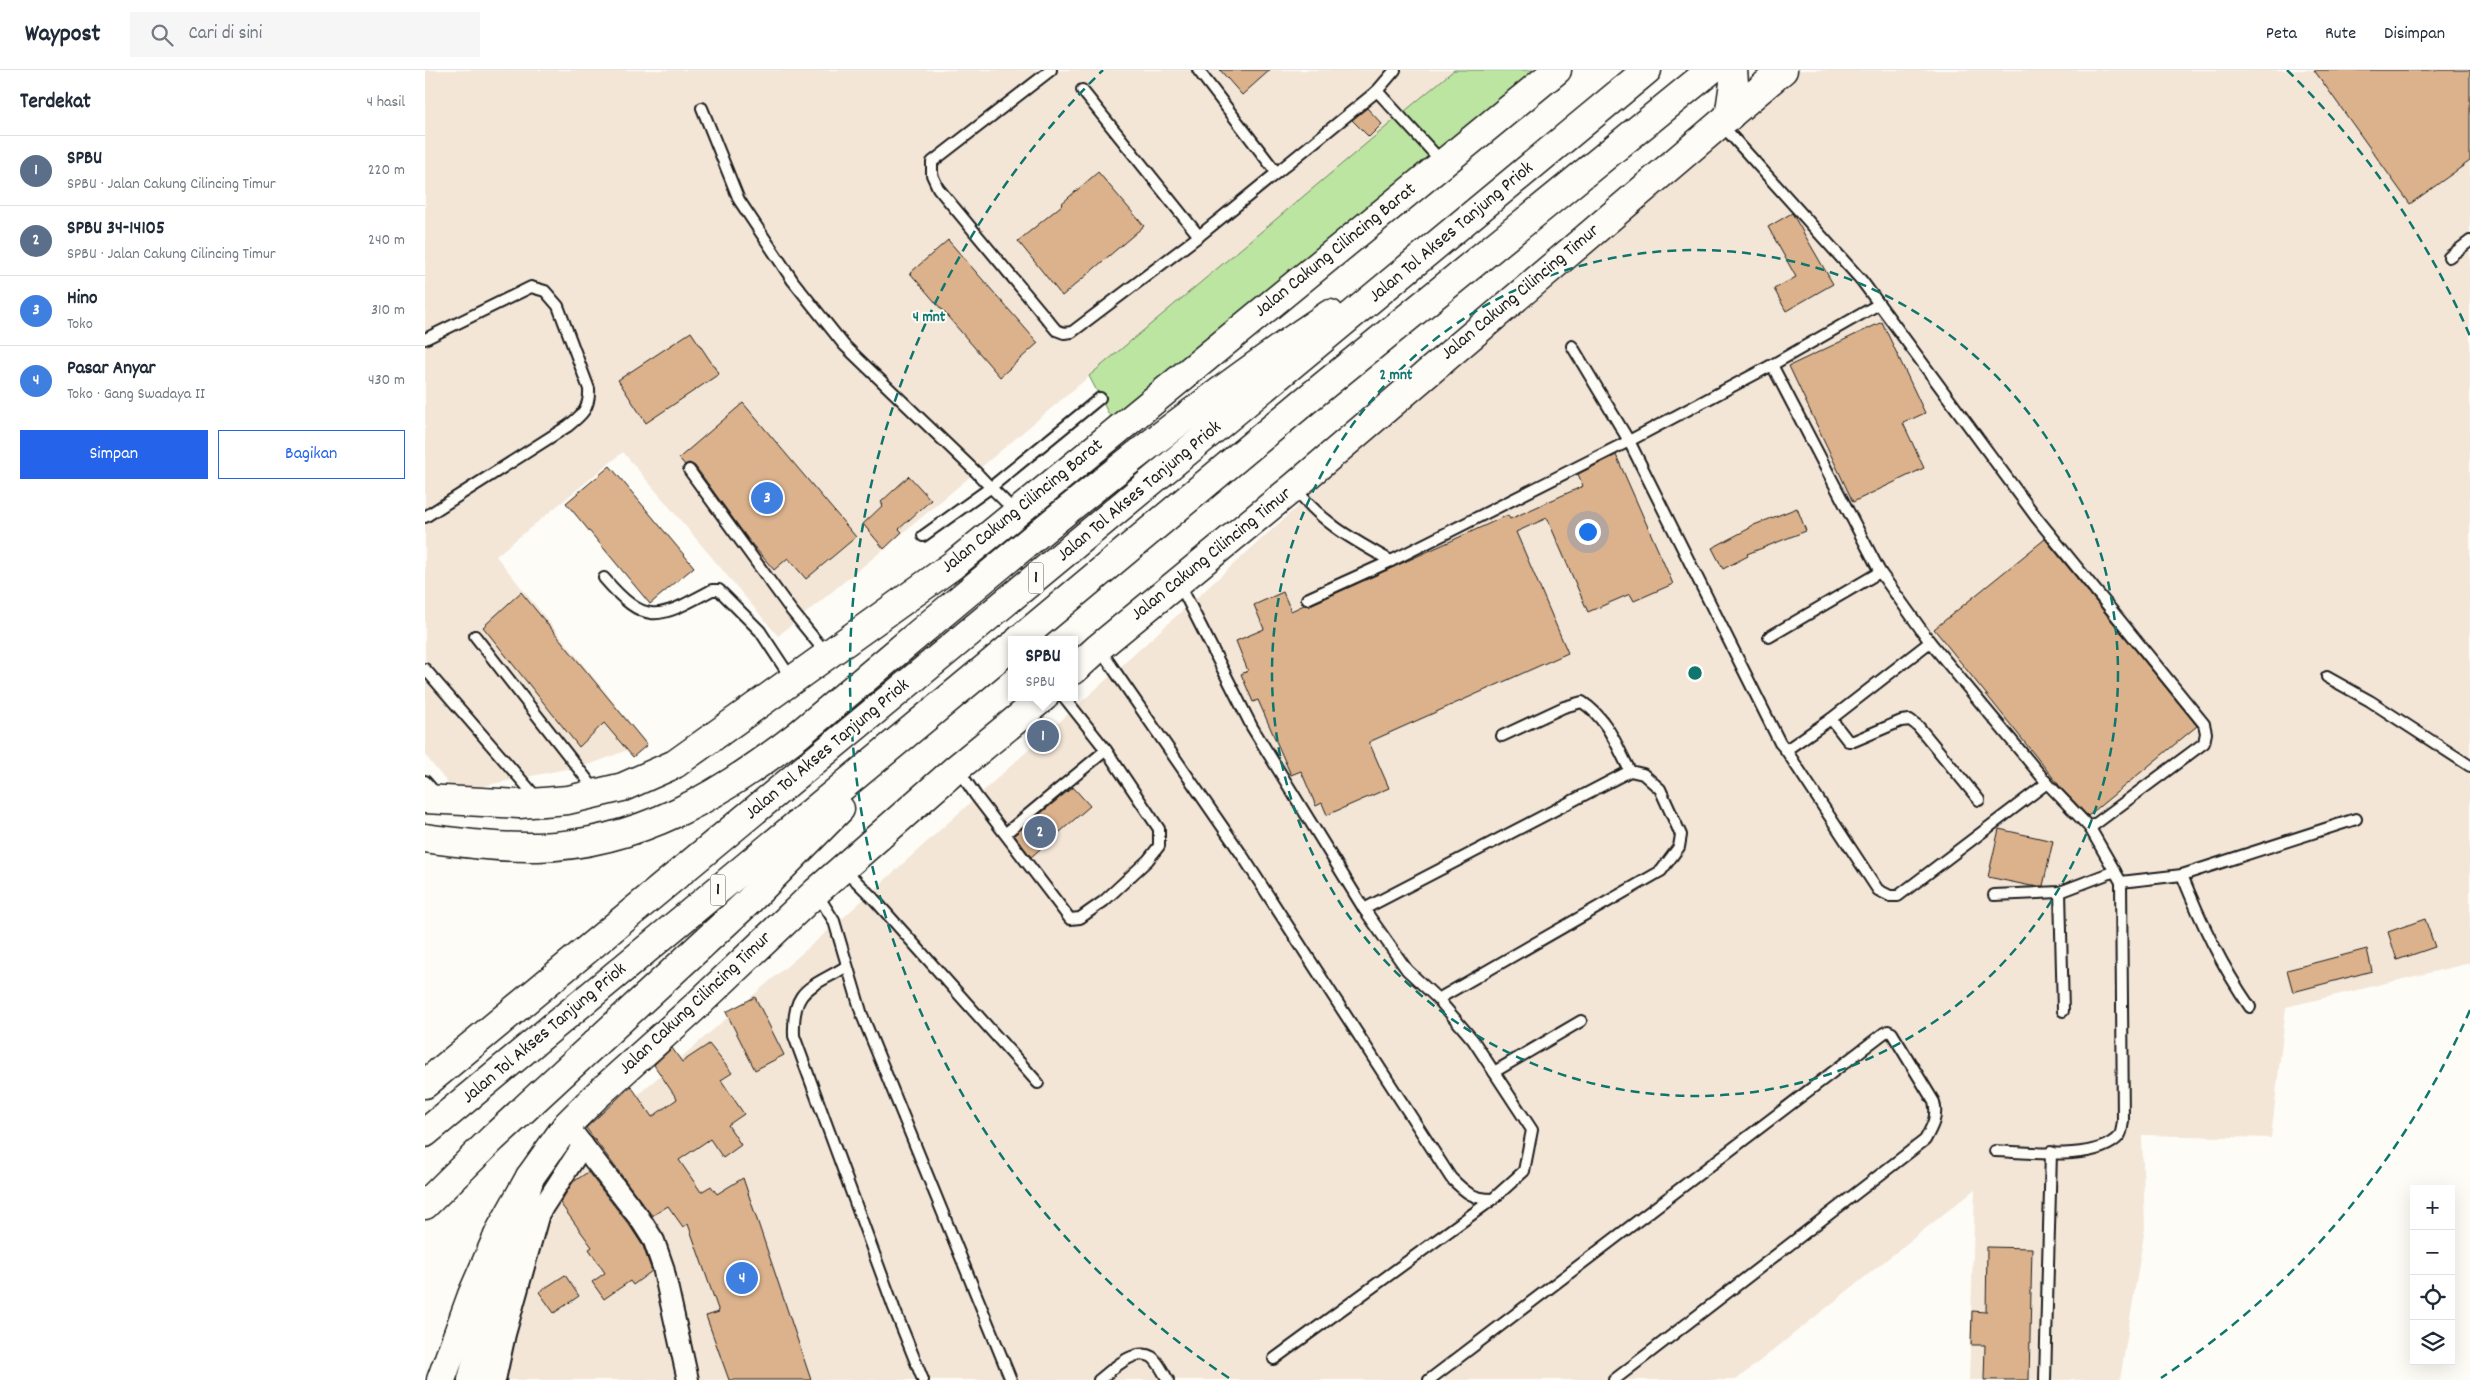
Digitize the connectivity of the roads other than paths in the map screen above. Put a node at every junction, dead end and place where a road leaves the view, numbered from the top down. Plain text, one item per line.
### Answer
1 (1051, 70) edge
2 (1198, 70) edge
3 (1395, 70) edge
4 (1557, 70) edge
5 (1647, 70) edge
6 (1711, 70) edge
7 (1733, 70) edge
8 (1783, 70) edge
9 (1082, 90) dead end
10 (1377, 91) junction
11 (702, 108) dead end
12 (1725, 120) junction
13 (1443, 163) junction
14 (1276, 172) junction
15 (1199, 236) junction
16 (2470, 241) edge
17 (1436, 246) junction
18 (2449, 257) dead end
19 (1879, 304) junction
20 (425, 339) edge
21 (1572, 346) dead end
22 (1772, 365) junction
23 (1100, 398) dead end
24 (1629, 440) junction
25 (689, 470) dead end
26 (1295, 487) junction
27 (990, 488) junction
28 (1016, 513) junction
29 (425, 517) edge
30 (923, 536) dead end
31 (1391, 561) junction
32 (1881, 572) junction
33 (604, 578) dead end
34 (1179, 582) junction
35 (1307, 599) dead end
36 (475, 636) dead end
37 (1024, 636) edge
38 (1769, 637) dead end
39 (1930, 642) junction
40 (1098, 648) junction
41 (1008, 649) edge
42 (827, 654) junction
43 (1078, 666) edge
44 (425, 669) edge
45 (2327, 677) dead end
46 (792, 679) junction
47 (1039, 701) edge
48 (1067, 701) edge
49 (1831, 719) junction
50 (919, 724) junction
51 (1502, 736) dead end
52 (1106, 750) junction
53 (1786, 750) junction
54 (2470, 766) edge
55 (957, 768) junction
56 (1630, 771) junction
57 (2047, 783) junction
58 (431, 793) edge
59 (599, 794) junction
60 (1979, 800) dead end
61 (541, 803) junction
62 (2356, 819) dead end
63 (2090, 828) junction
64 (1006, 833) junction
65 (425, 838) edge
66 (843, 868) junction
67 (2115, 871) junction
68 (2183, 874) junction
69 (2121, 882) junction
70 (816, 892) junction
71 (2060, 892) junction
72 (1994, 895) dead end
73 (1364, 909) junction
74 (847, 966) junction
75 (1438, 999) junction
76 (2250, 1007) dead end
77 (2063, 1011) dead end
78 (1581, 1021) dead end
79 (1494, 1072) junction
80 (1038, 1083) dead end
81 (425, 1084) edge
82 (425, 1133) edge
83 (575, 1135) junction
84 (1995, 1151) dead end
85 (2051, 1152) junction
86 (530, 1177) junction
87 (1493, 1199) junction
88 (425, 1205) edge
89 (1274, 1360) dead end
90 (441, 1380) edge
91 (473, 1380) edge
92 (495, 1380) edge
93 (688, 1380) edge
94 (923, 1380) edge
95 (1011, 1380) edge
96 (1099, 1380) edge
97 (1168, 1380) edge
98 (1429, 1380) edge
99 (1614, 1380) edge
100 (2045, 1380) edge

1 - 15 lane
2 - 14 lane
3 - 10 lane
4 - 13 highway, Jalan Cakung Cilincing Barat
5 - 17 highway, Jalan Tol Akses Tanjung Priok / 1
6 - 37 highway, Jalan Tol Akses Tanjung Priok / 1
7 - 12 highway
8 - 12 highway, Jalan Cakung Cilincing Timur
9 - 15 lane
10 - 13 lane
10 - 14 lane
11 - 27 lane
12 - 19 lane
12 - 26 highway, Jalan Cakung Cilincing Timur
13 - 28 highway, Jalan Cakung Cilincing Barat
14 - 15 lane
16 - 18 lane
17 - 65 highway
17 - 81 highway, Jalan Tol Akses Tanjung Priok / 1
19 - 22 lane
19 - 63 lane
20 - 29 lane
21 - 24 lane
22 - 24 lane
22 - 32 lane
23 - 27 lane
24 - 31 lane
24 - 53 lane
25 - 42 lane
26 - 31 lane
26 - 34 highway, Jalan Cakung Cilincing Timur
27 - 28 lane
27 - 30 lane
28 - 42 highway, Jalan Cakung Cilincing Barat
31 - 35 lane
32 - 38 lane
32 - 39 lane
33 - 46 lane
34 - 40 highway, Jalan Cakung Cilincing Timur
34 - 73 lane
36 - 59 lane
39 - 49 lane
39 - 57 lane
40 - 43 highway, Jalan Cakung Cilincing Timur
40 - 87 lane
41 - 50 highway, Jalan Tol Akses Tanjung Priok / 1
42 - 46 highway, Jalan Cakung Cilincing Barat
44 - 61 lane
45 - 54 lane
46 - 59 highway, Jalan Cakung Cilincing Barat
47 - 55 highway, Jalan Cakung Cilincing Timur
48 - 52 lane
49 - 53 lane
49 - 60 lane
50 - 82 highway, Jalan Tol Akses Tanjung Priok / 1
50 - 88 highway
51 - 56 lane
52 - 64 lane
52 - 64 lane
53 - 57 lane
55 - 64 lane
55 - 66 highway, Jalan Cakung Cilincing Timur
56 - 73 lane
56 - 75 lane
57 - 63 lane
58 - 61 highway, Jalan Cakung Cilincing Barat
59 - 61 highway, Jalan Cakung Cilincing Barat
62 - 68 lane
63 - 67 lane
66 - 70 highway, Jalan Cakung Cilincing Timur
66 - 80 lane
67 - 69 lane
67 - 71 lane
68 - 69 lane
68 - 76 lane
69 - 85 lane
70 - 74 lane
70 - 83 highway, Jalan Cakung Cilincing Timur
71 - 72 lane
71 - 77 lane
73 - 75 lane
74 - 94 lane
74 - 95 lane
75 - 79 lane
78 - 79 lane
79 - 87 lane
83 - 86 highway, Jalan Cakung Cilincing Timur
83 - 92 street
83 - 93 street
84 - 85 lane
85 - 100 lane
86 - 90 highway, Jalan Cakung Cilincing Timur
86 - 91 highway
87 - 89 lane
96 - 97 lane
98 - 99 lane

